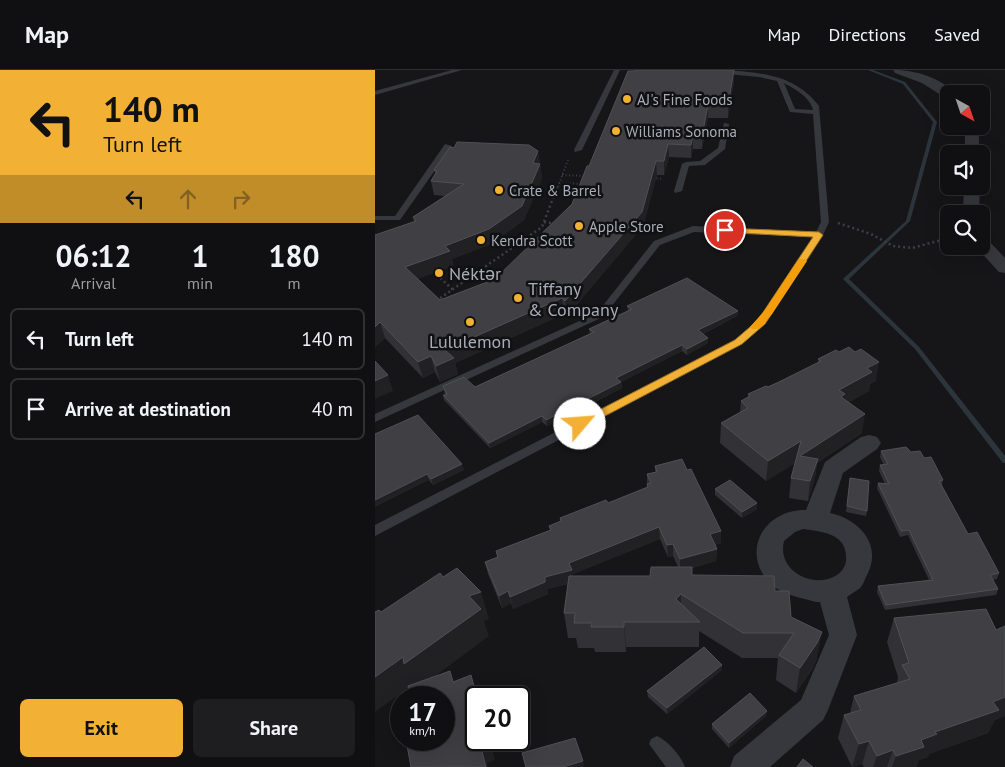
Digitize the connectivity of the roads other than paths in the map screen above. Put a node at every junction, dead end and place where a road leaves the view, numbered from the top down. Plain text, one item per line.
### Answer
1 (459, 70) edge
2 (617, 70) edge
3 (899, 70) edge
4 (713, 72) edge
5 (425, 73) dead end
6 (434, 77) junction
7 (780, 80) junction
8 (940, 88) edge
9 (375, 93) edge
10 (817, 112) junction
11 (726, 124) dead end
12 (448, 146) edge
13 (578, 150) dead end
14 (678, 191) dead end
15 (375, 218) edge
16 (819, 235) junction
17 (990, 252) edge
18 (1005, 268) edge
19 (375, 418) edge
20 (869, 443) dead end
21 (815, 519) junction
22 (375, 531) edge
23 (831, 590) junction
24 (657, 744) dead end
25 (677, 767) edge
26 (746, 767) edge

1 - 6 lane
2 - 13 lane
3 - 8 street
4 - 7 lane
5 - 6 lane
6 - 9 lane
7 - 10 lane
7 - 10 lane
10 - 16 lane
11 - 14 lane
12 - 15 lane
16 - 19 lane
16 - 22 lane
17 - 18 street
20 - 21 street
21 - 23 street
21 - 23 street
23 - 26 street
24 - 25 lane

